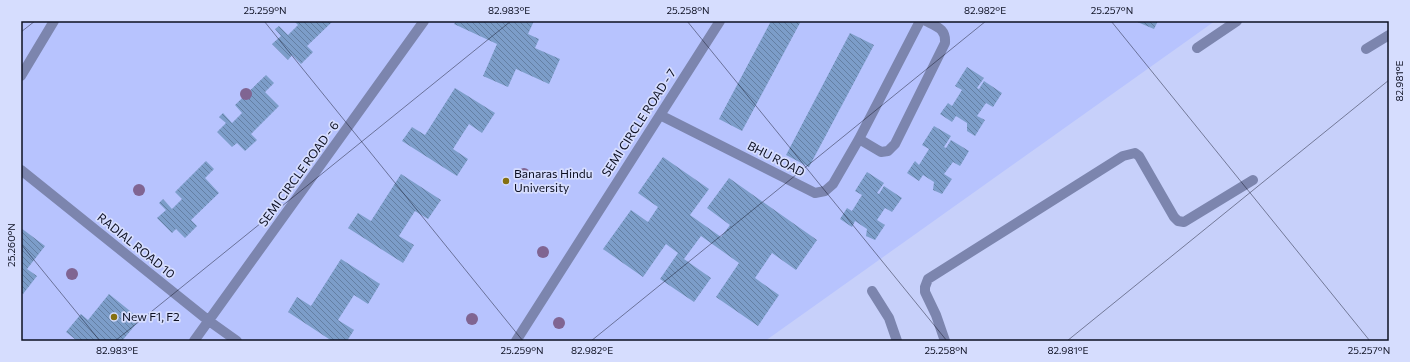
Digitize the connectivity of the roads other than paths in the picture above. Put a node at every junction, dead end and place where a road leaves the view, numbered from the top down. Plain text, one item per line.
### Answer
1 (54, 21) edge
2 (424, 21) edge
3 (720, 21) edge
4 (920, 21) edge
5 (926, 21) edge
6 (1237, 21) edge
7 (1389, 35) edge
8 (1197, 48) dead end
9 (1366, 49) dead end
10 (21, 76) edge
11 (660, 115) junction
12 (859, 139) junction
13 (21, 170) edge
14 (1253, 180) dead end
15 (872, 291) dead end
16 (209, 321) junction
17 (194, 341) edge
18 (237, 341) edge
19 (516, 341) edge
20 (897, 341) edge
21 (944, 341) edge

1 - 10 street
2 - 16 street, SEMI CIRCLE ROAD - 6
3 - 11 street, SEMI CIRCLE ROAD - 7
4 - 12 street, BHU ROAD
5 - 12 street
6 - 8 street
7 - 9 street
11 - 12 street, BHU ROAD
11 - 19 street, SEMI CIRCLE ROAD - 7
13 - 16 street, RADIAL ROAD 10
14 - 21 street
15 - 20 street
16 - 17 street, SEMI CIRCLE ROAD - 6
16 - 18 street, RADIAL ROAD 10

